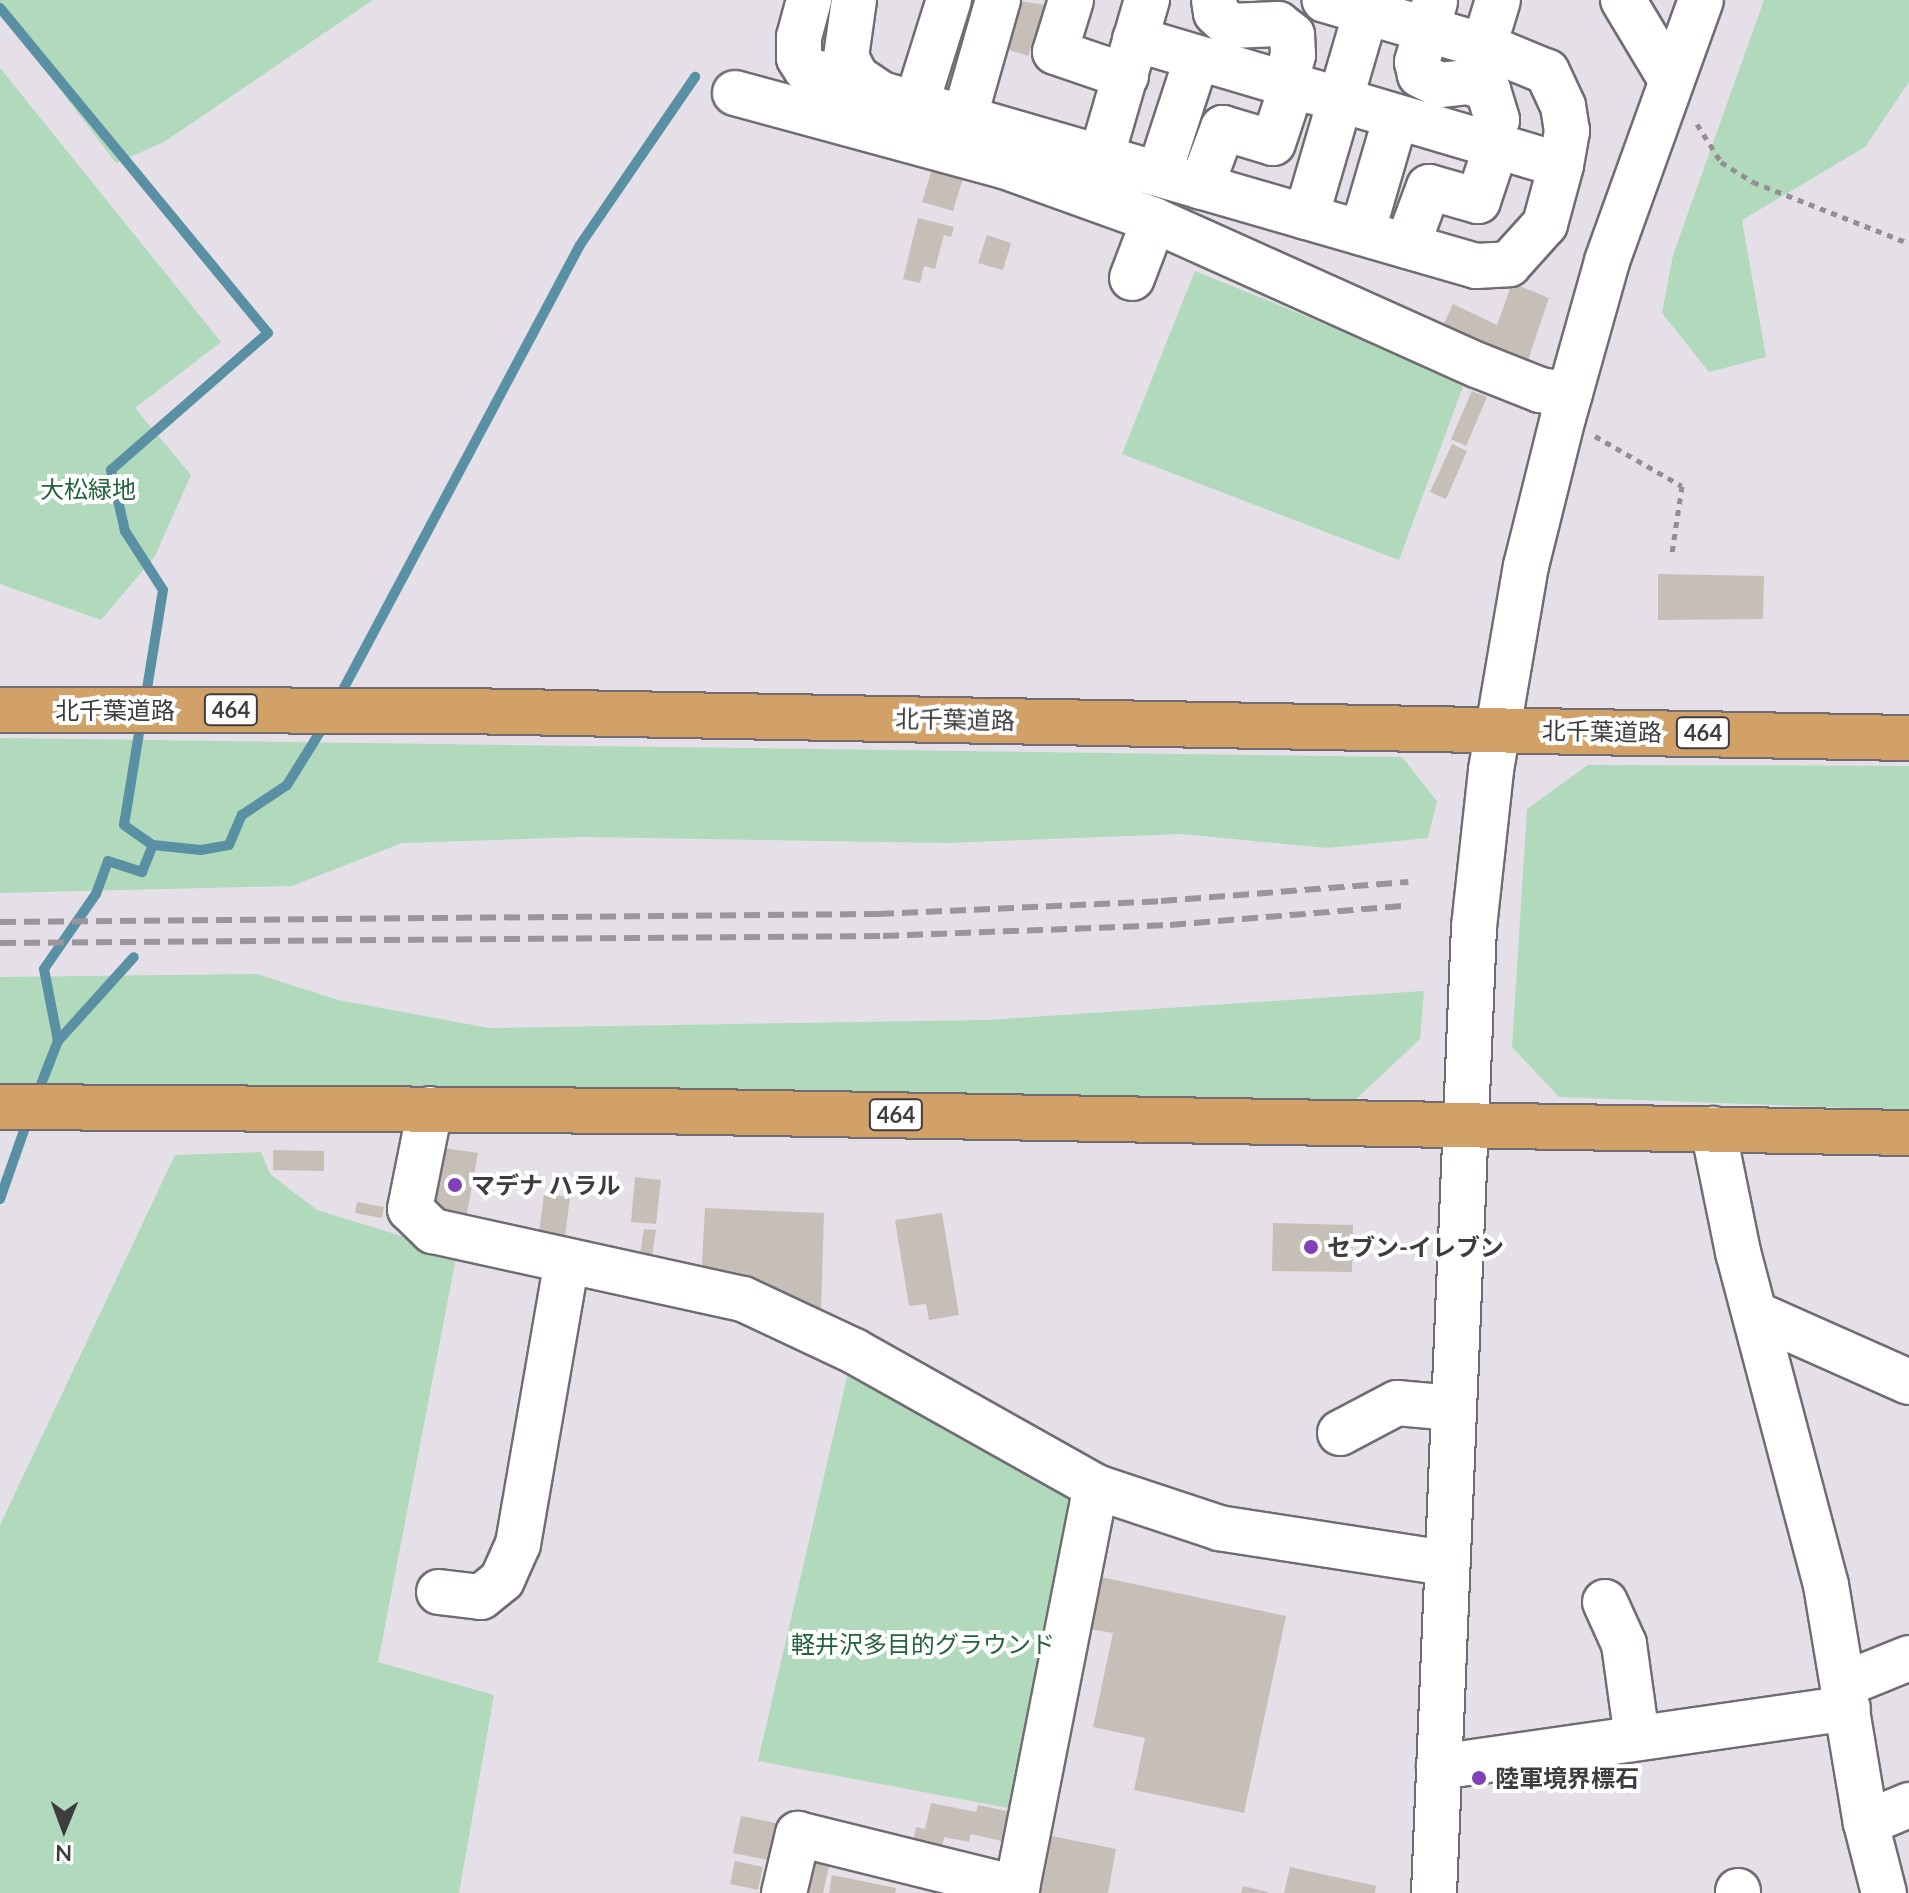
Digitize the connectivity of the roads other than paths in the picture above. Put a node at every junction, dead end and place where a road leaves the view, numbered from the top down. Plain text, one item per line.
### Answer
1 (790, 0) edge
2 (809, 0) edge
3 (854, 0) edge
4 (949, 0) edge
5 (998, 0) edge
6 (1071, 0) edge
7 (1214, 0) edge
8 (1325, 0) edge
9 (1498, 0) edge
10 (1623, 0) edge
11 (1701, 0) edge
12 (1366, 12) junction
13 (1431, 15) edge
14 (1136, 38) edge
15 (1484, 46) junction
16 (1197, 58) junction
17 (1671, 80) junction
18 (1288, 85) junction
19 (898, 100) junction
20 (1341, 101) junction
21 (1396, 117) junction
22 (964, 119) junction
23 (1492, 146) junction
24 (1101, 158) junction
25 (1561, 165) junction
26 (1159, 174) junction
27 (1201, 187) junction
28 (1306, 217) junction
29 (1154, 220) junction
30 (1362, 233) junction
31 (1407, 246) junction
32 (1132, 278) dead end
33 (1566, 406) junction
34 (0, 710) edge
35 (1497, 728) junction
36 (1909, 738) edge
37 (0, 1107) edge
38 (430, 1109) junction
39 (1465, 1126) junction
40 (1713, 1129) junction
41 (1909, 1133) edge
42 (567, 1261) junction
43 (1756, 1314) junction
44 (1909, 1382) edge
45 (1453, 1408) junction
46 (1340, 1433) dead end
47 (1096, 1487) junction
48 (1446, 1563) junction
49 (439, 1592) dead end
50 (1605, 1602) dead end
51 (1909, 1658) edge
52 (1846, 1696) junction
53 (1637, 1738) junction
54 (1439, 1767) junction
55 (1909, 1805) edge
56 (1866, 1823) junction
57 (1017, 1890) edge
58 (784, 1893) edge
59 (1434, 1893) edge
60 (1884, 1893) edge

1 - 29 street
2 - 19 street
3 - 19 street
4 - 19 street
5 - 22 street
6 - 14 street
7 - 18 street
8 - 12 street
9 - 15 street
10 - 17 street
11 - 17 street
12 - 13 street
12 - 20 street
13 - 15 street
13 - 23 street
14 - 16 street
14 - 24 street
15 - 25 street
16 - 18 street
16 - 26 street
17 - 33 street
18 - 20 street
18 - 27 street
19 - 22 street
20 - 21 street
20 - 28 street
21 - 23 street
21 - 30 street
22 - 24 street
23 - 25 street
23 - 31 street
24 - 26 street
25 - 31 street
26 - 27 street
27 - 28 street
28 - 30 street
29 - 32 street
29 - 33 street
30 - 31 street
33 - 35 street
34 - 35 highway, 北千葉道路 / 464
35 - 36 highway, 北千葉道路 / 464
35 - 39 street
37 - 38 highway, 464
38 - 39 highway, 464
38 - 42 street
39 - 40 highway, 464
39 - 45 street
40 - 41 highway, 464
40 - 43 street
42 - 47 street
42 - 49 street
43 - 44 street
43 - 52 street
45 - 46 street
45 - 48 street
47 - 48 street
47 - 57 street
48 - 54 street
50 - 53 street
51 - 52 street
52 - 53 street
52 - 56 street
53 - 54 street
54 - 59 street
55 - 56 street
56 - 60 street
57 - 58 street

